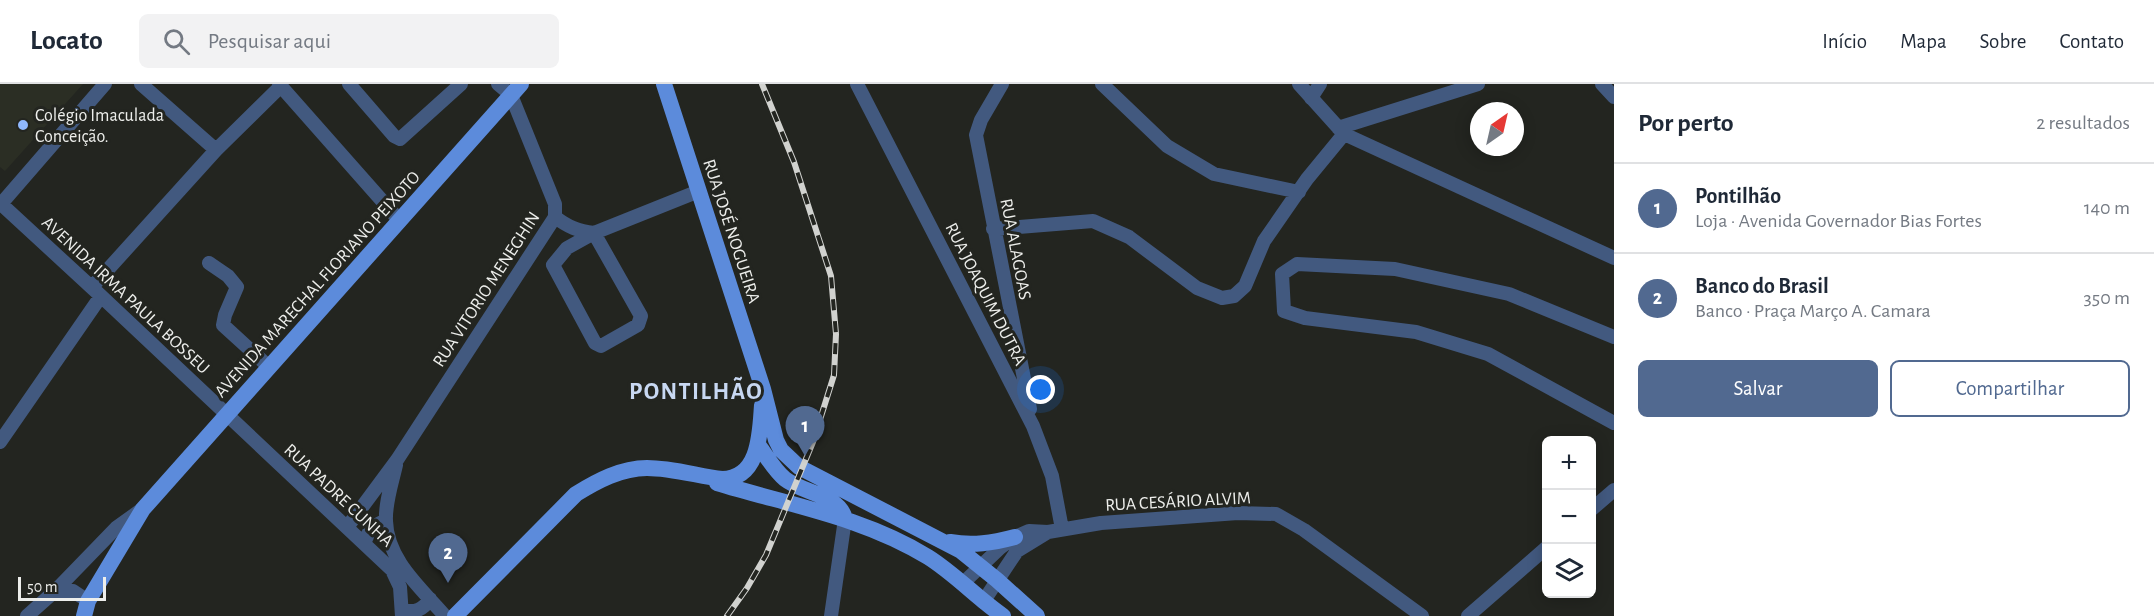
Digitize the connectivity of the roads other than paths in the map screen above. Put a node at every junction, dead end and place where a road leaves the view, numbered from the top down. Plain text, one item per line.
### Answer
1 (105, 84) edge
2 (141, 84) edge
3 (349, 84) edge
4 (461, 84) edge
5 (664, 84) edge
6 (858, 84) edge
7 (1002, 84) edge
8 (1102, 84) edge
9 (1299, 84) edge
10 (1320, 84) edge
11 (1478, 84) edge
12 (1602, 84) edge
13 (280, 85) edge
14 (510, 88) edge
15 (1614, 97) edge
16 (1311, 98) junction
17 (1341, 131) junction
18 (216, 150) junction
19 (699, 191) junction
20 (1299, 192) junction
21 (1, 204) edge
22 (554, 219) junction
23 (400, 221) junction
24 (993, 229) junction
25 (594, 233) junction
26 (567, 248) junction
27 (1614, 258) edge
28 (209, 262) dead end
29 (96, 291) junction
30 (1614, 337) edge
31 (269, 368) junction
32 (763, 389) junction
33 (227, 414) junction
34 (1614, 423) edge
35 (1033, 426) junction
36 (0, 442) edge
37 (759, 446) junction
38 (397, 460) junction
39 (691, 475) junction
40 (1614, 490) edge
41 (1596, 506) edge
42 (143, 509) junction
43 (845, 519) junction
44 (386, 520) junction
45 (348, 526) junction
46 (1055, 530) junction
47 (1015, 537) junction
48 (944, 541) junction
49 (364, 543) junction
50 (1542, 551) edge
51 (981, 566) junction
52 (998, 580) junction
53 (962, 584) junction
54 (55, 591) junction
55 (430, 599) junction
56 (983, 602) junction
57 (86, 609) edge
58 (402, 613) edge
59 (27, 616) edge
60 (445, 616) edge
61 (455, 616) edge
62 (831, 616) edge
63 (1003, 616) edge
64 (1037, 616) edge
65 (1422, 616) edge
66 (1468, 616) edge

1 - 21 street
2 - 18 street
3 - 4 street
5 - 19 main road, RUA JOSÉ NOGUEIRA
6 - 35 street, RUA JOAQUIM DUTRA
7 - 24 street, RUA ALAGOAS
8 - 20 street
9 - 16 street
10 - 16 street
11 - 17 street
12 - 15 street
13 - 18 street
13 - 23 street
14 - 22 street, RUA VITORIO MENEGHIN
14 - 23 main road, AVENIDA MARECHAL FLORIANO PEIXOTO
16 - 17 street
17 - 20 street
17 - 27 street
18 - 29 street
19 - 25 street
19 - 32 main road, RUA JOSÉ NOGUEIRA
20 - 24 street
21 - 29 street, AVENIDA IRMA PAULA BOSSEU
22 - 25 street
22 - 26 street
22 - 38 street, RUA VITORIO MENEGHIN
23 - 31 main road, AVENIDA MARECHAL FLORIANO PEIXOTO
24 - 35 street, RUA ALAGOAS
25 - 26 street
25 - 26 street
28 - 31 street
29 - 33 street, AVENIDA IRMA PAULA BOSSEU
29 - 36 street
30 - 34 street
31 - 33 main road, AVENIDA MARECHAL FLORIANO PEIXOTO
32 - 37 main road
32 - 48 main road, RUA JOSÉ NOGUEIRA
33 - 42 main road, AVENIDA MARECHAL FLORIANO PEIXOTO
33 - 45 street, RUA PADRE CUNHA
35 - 46 street, RUA JOAQUIM DUTRA
37 - 39 main road
37 - 43 main road
38 - 44 street, RUA VITORIO MENEGHIN
38 - 45 street, RUA VITORIO MENEGHIN
39 - 43 main road
39 - 61 main road
40 - 41 street
42 - 54 street, AVENIDA MARECHAL FLORIANO PEIXOTO
42 - 57 main road, AVENIDA MARECHAL FLORIANO PEIXOTO
43 - 53 main road
43 - 62 street
44 - 49 street
44 - 55 street, RUA VITORIO MENEGHIN
45 - 49 street, RUA PADRE CUNHA
46 - 47 street, RUA CESÁRIO ALVIM
46 - 52 street
46 - 65 street, RUA CESÁRIO ALVIM
47 - 48 main road
47 - 51 street
48 - 51 main road
49 - 58 street, RUA PADRE CUNHA
50 - 66 street
51 - 52 main road
51 - 53 street
52 - 56 street
52 - 64 main road
53 - 56 main road
54 - 57 street
54 - 59 street, AVENIDA MARECHAL FLORIANO PEIXOTO
55 - 58 street
55 - 60 street
56 - 63 main road

